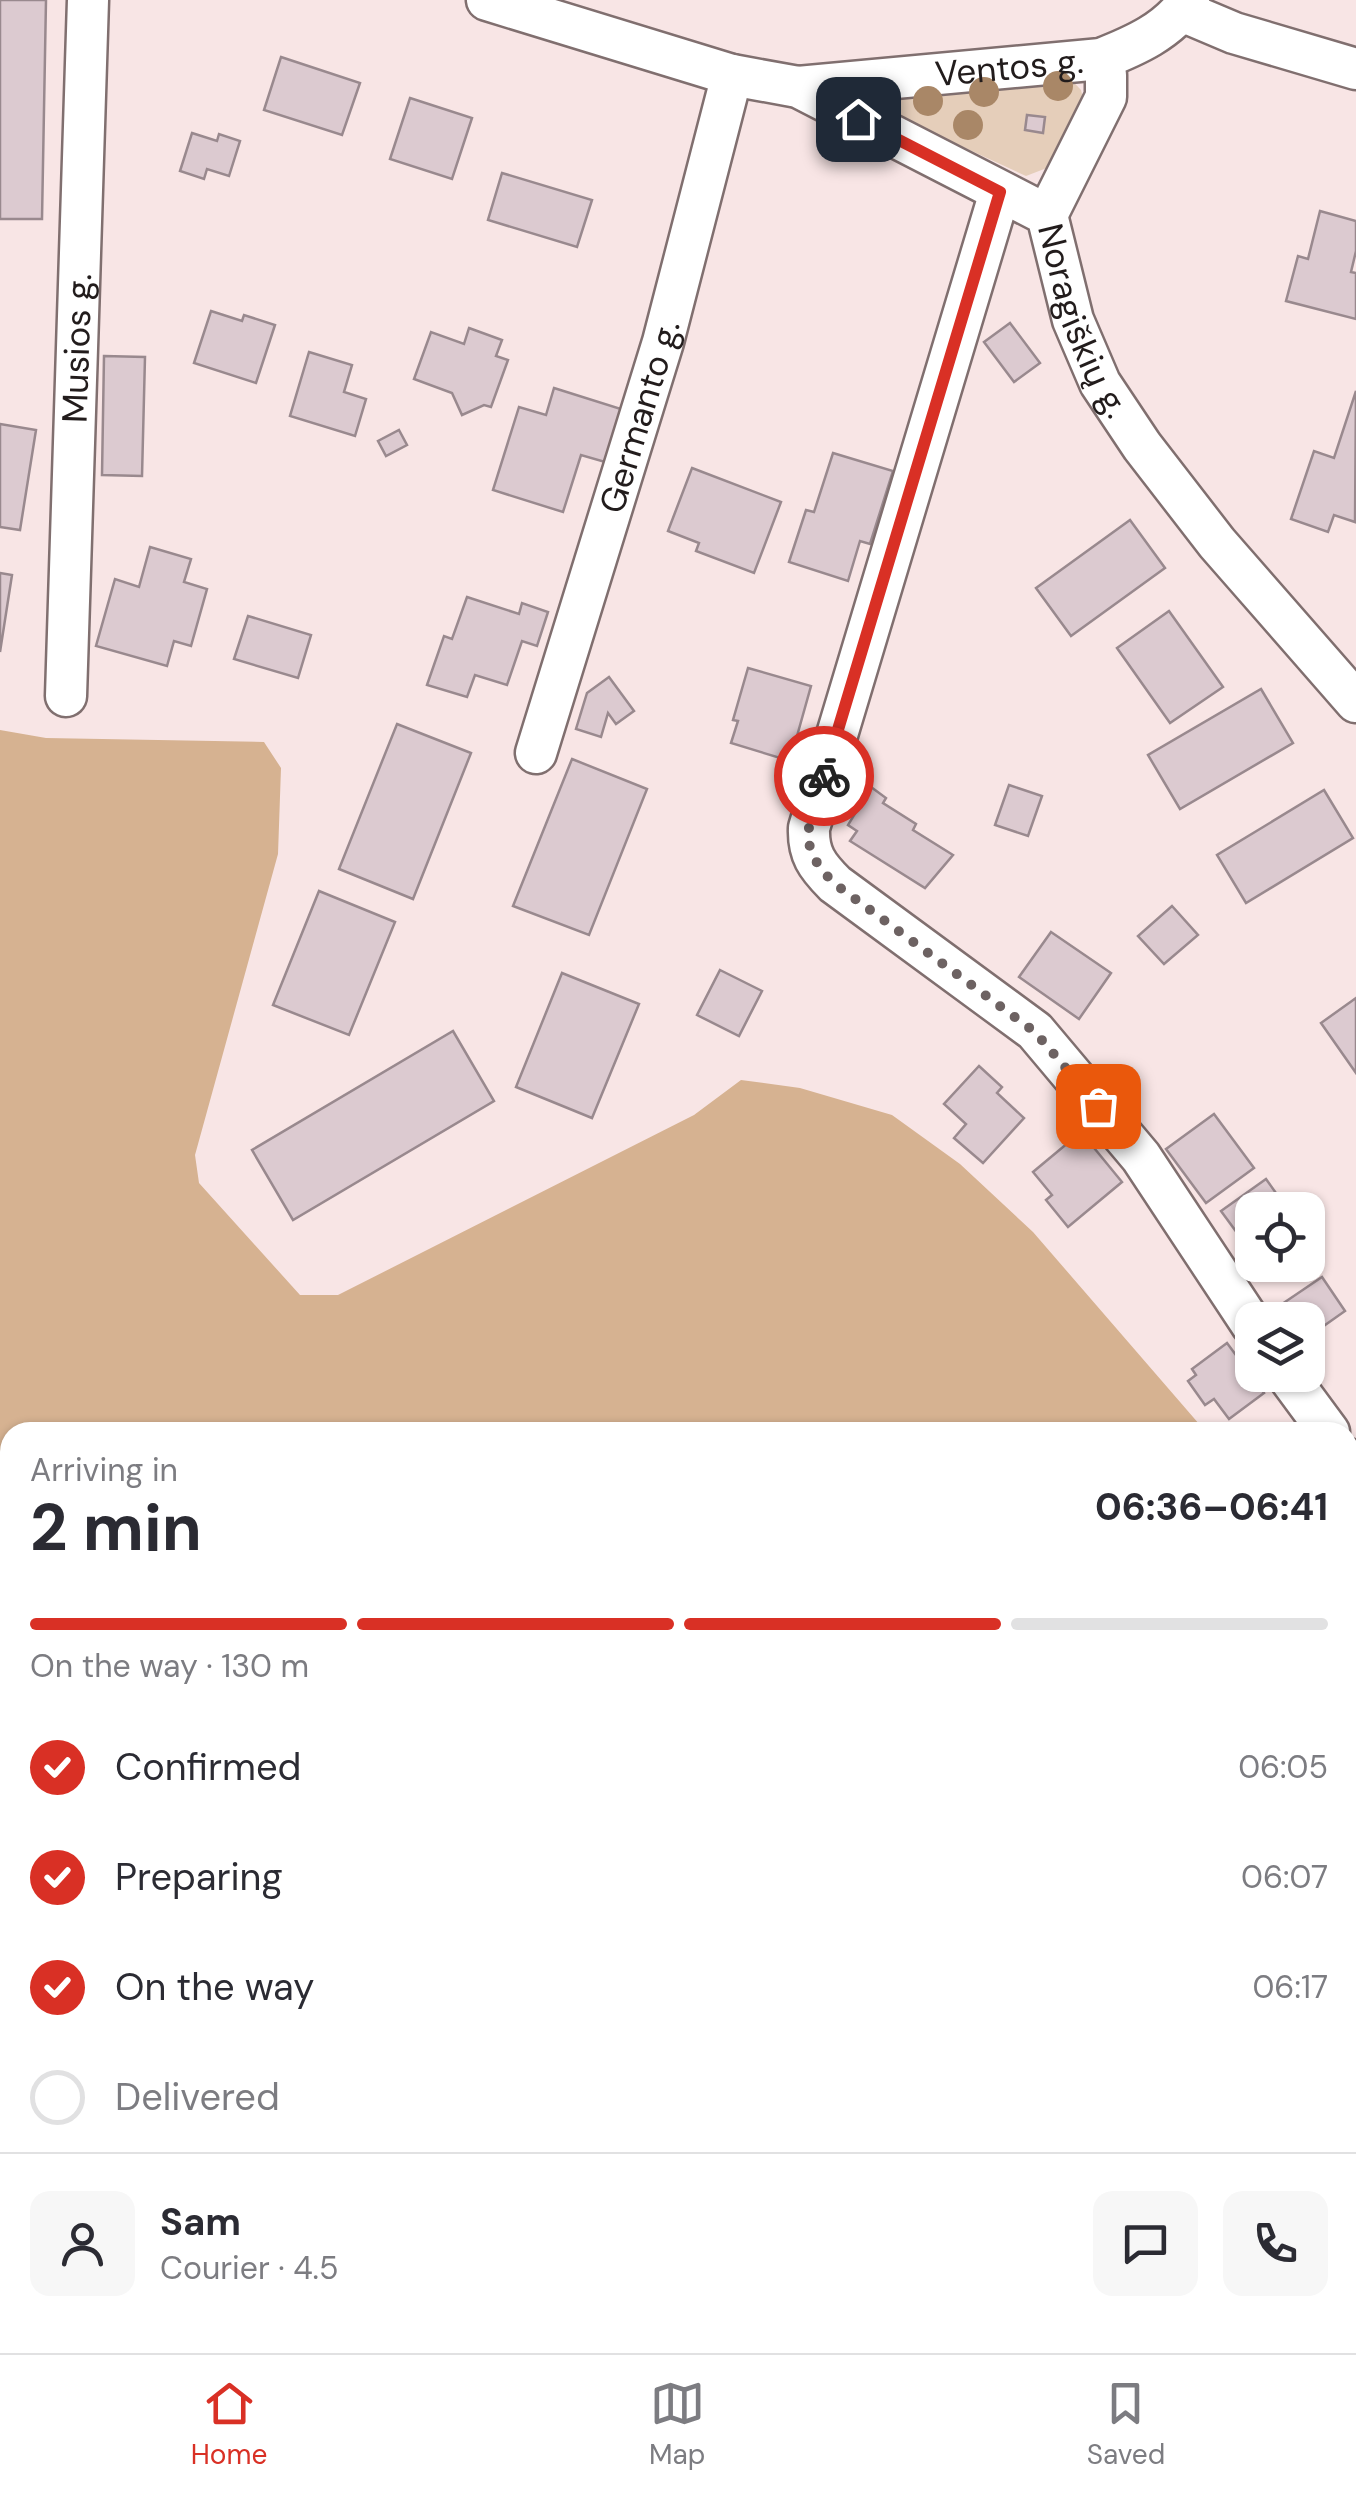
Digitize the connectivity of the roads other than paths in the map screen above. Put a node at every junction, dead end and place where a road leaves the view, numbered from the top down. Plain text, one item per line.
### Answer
1 (88, 0) edge
2 (488, 0) edge
3 (1185, 6) edge
4 (1101, 59) junction
5 (1356, 69) edge
6 (732, 75) junction
7 (798, 87) junction
8 (1000, 192) junction
9 (1047, 215) junction
10 (66, 696) dead end
11 (1356, 702) edge
12 (536, 753) dead end
13 (1237, 1302) edge
14 (1299, 1392) edge
15 (1321, 1422) edge

1 - 10 street, Musios g.
2 - 6 street, Noragiškių g.
3 - 4 street, Ventos g.
3 - 5 street
4 - 7 street, Ventos g.
4 - 9 street, Ventos g.
6 - 7 street, Noragiškių g.
6 - 12 street, Germanto g.
7 - 8 street, Noragiškių g.
8 - 9 street, Noragiškių g.
8 - 13 street
9 - 11 street, Noragiškių g.
14 - 15 street

